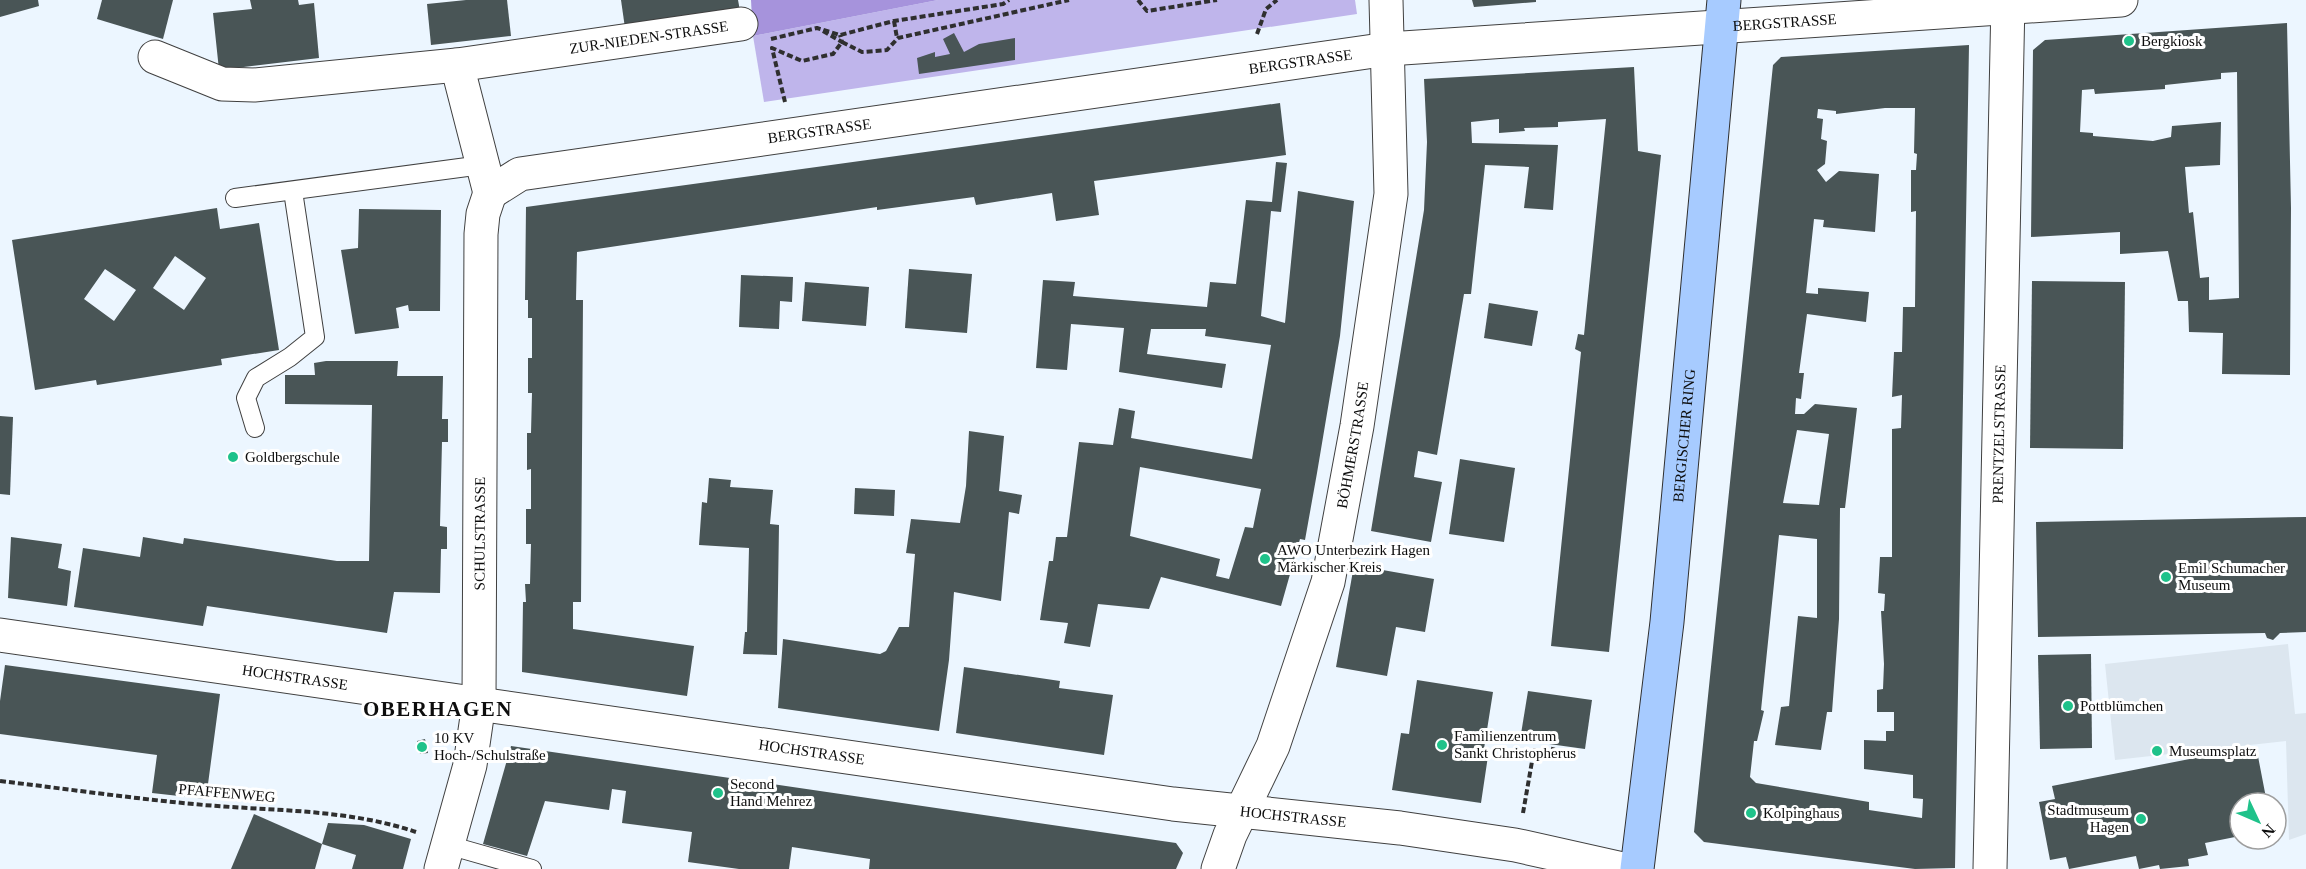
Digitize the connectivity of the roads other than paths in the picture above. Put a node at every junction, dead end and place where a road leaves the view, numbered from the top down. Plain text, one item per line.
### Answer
1 (1386, 0) edge
2 (2121, 0) edge
3 (2008, 4) edge
4 (1722, 14) edge
5 (741, 24) road end
6 (1388, 49) junction
7 (154, 57) dead end
8 (457, 65) junction
9 (486, 179) junction
10 (293, 190) junction
11 (235, 198) dead end
12 (255, 428) dead end
13 (0, 635) edge
14 (479, 703) junction
15 (1243, 810) junction
16 (444, 857) edge
17 (532, 869) edge
18 (1218, 869) edge
19 (1623, 869) edge
20 (1637, 869) edge
21 (1990, 869) edge

1 - 6 street, BÖHMERSTRASSE
2 - 3 street, BERGSTRASSE
3 - 4 street, BERGSTRASSE
3 - 21 street, PRENTZELSTRASSE
4 - 6 street, BERGSTRASSE
4 - 20 main road, BERGISCHER RING
5 - 8 street, ZUR-NIEDEN-STRASSE
6 - 9 street, BERGSTRASSE
6 - 15 street, BÖHMERSTRASSE
7 - 8 street, ZUR-NIEDEN-STRASSE
8 - 9 street
9 - 10 lane
9 - 14 street, SCHULSTRASSE
10 - 11 lane
10 - 12 lane
13 - 14 street, HOCHSTRASSE
14 - 15 street, HOCHSTRASSE
14 - 16 street, SCHULSTRASSE
15 - 18 street, BÖHMERSTRASSE
15 - 19 street, HOCHSTRASSE
16 - 17 lane

